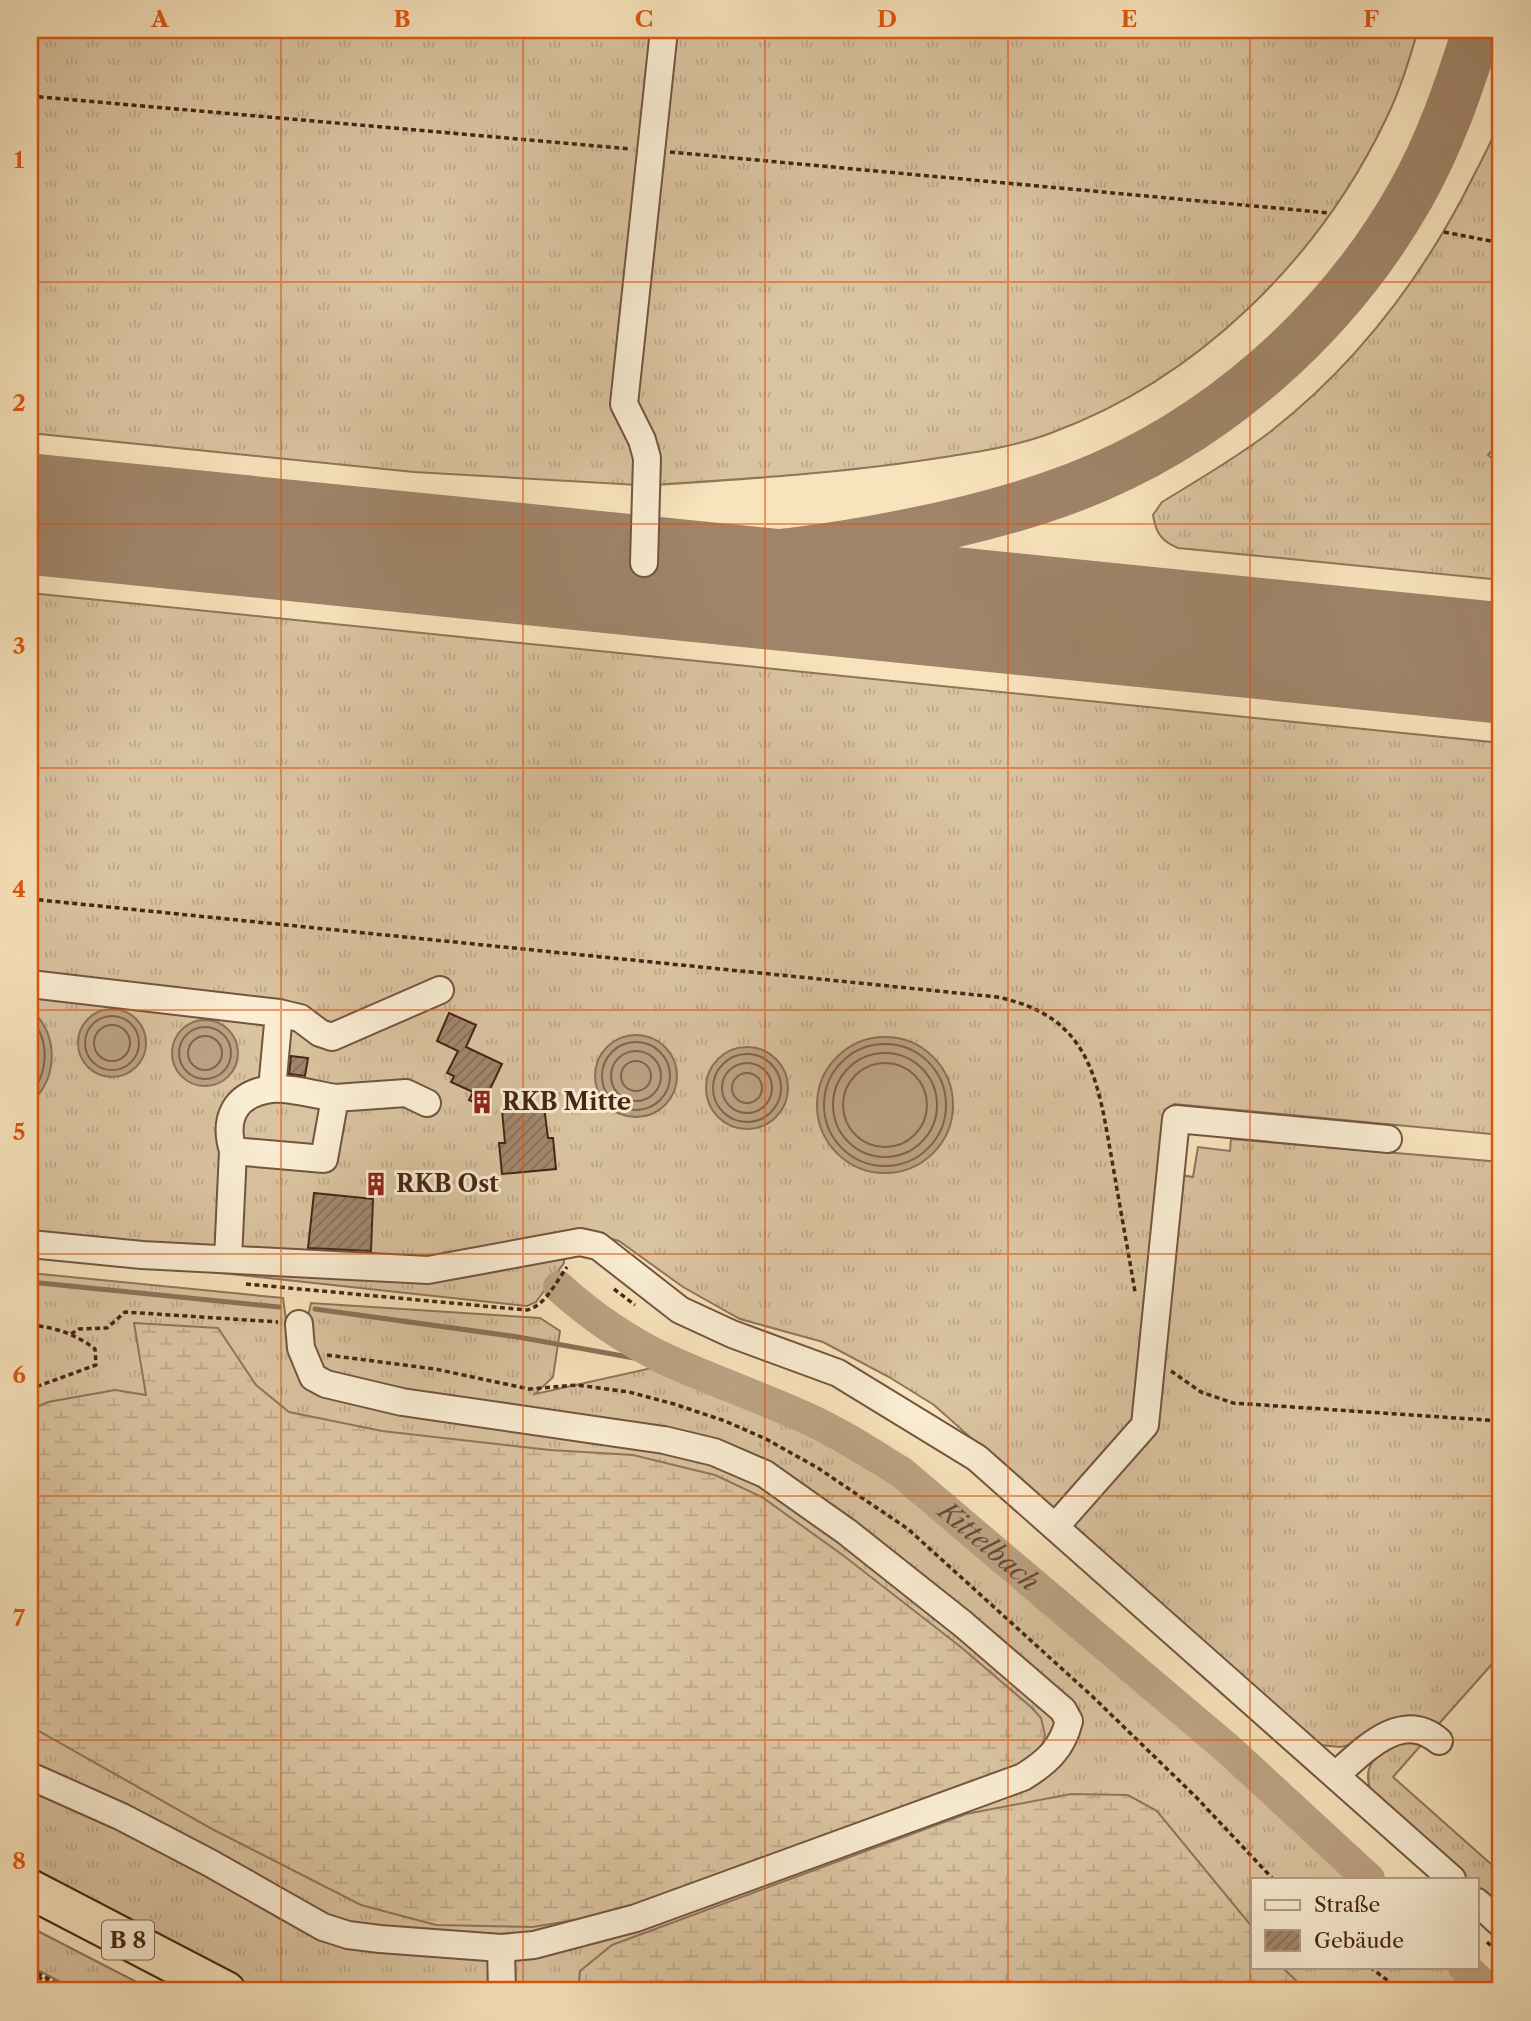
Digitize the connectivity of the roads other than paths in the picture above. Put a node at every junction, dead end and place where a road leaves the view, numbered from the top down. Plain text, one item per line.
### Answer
1 (664, 30) edge
2 (644, 563) dead end
3 (30, 984) edge
4 (440, 990) dead end
5 (279, 1013) junction
6 (272, 1088) junction
7 (335, 1098) junction
8 (427, 1103) dead end
9 (1388, 1139) dead end
10 (233, 1151) junction
11 (30, 1244) edge
12 (228, 1259) junction
13 (299, 1324) road end
14 (1055, 1527) junction
15 (1439, 1741) dead end
16 (1336, 1775) junction
17 (30, 1776) edge
18 (1451, 1878) edge
19 (30, 1889) edge
20 (1478, 1903) edge
21 (30, 1917) edge
22 (1501, 1924) edge
23 (502, 1948) junction
24 (173, 1991) edge
25 (226, 1991) edge
26 (502, 1991) edge

1 - 2 lane
3 - 5 lane
4 - 5 lane
5 - 6 lane
6 - 7 lane
6 - 10 lane
7 - 8 lane
7 - 10 lane
9 - 14 lane
10 - 12 lane
11 - 12 lane
12 - 14 lane
13 - 23 lane
14 - 16 lane
15 - 16 lane
16 - 18 lane
17 - 23 lane
19 - 25 highway, B 8
20 - 22 lane
21 - 24 highway, B 8
23 - 26 lane

